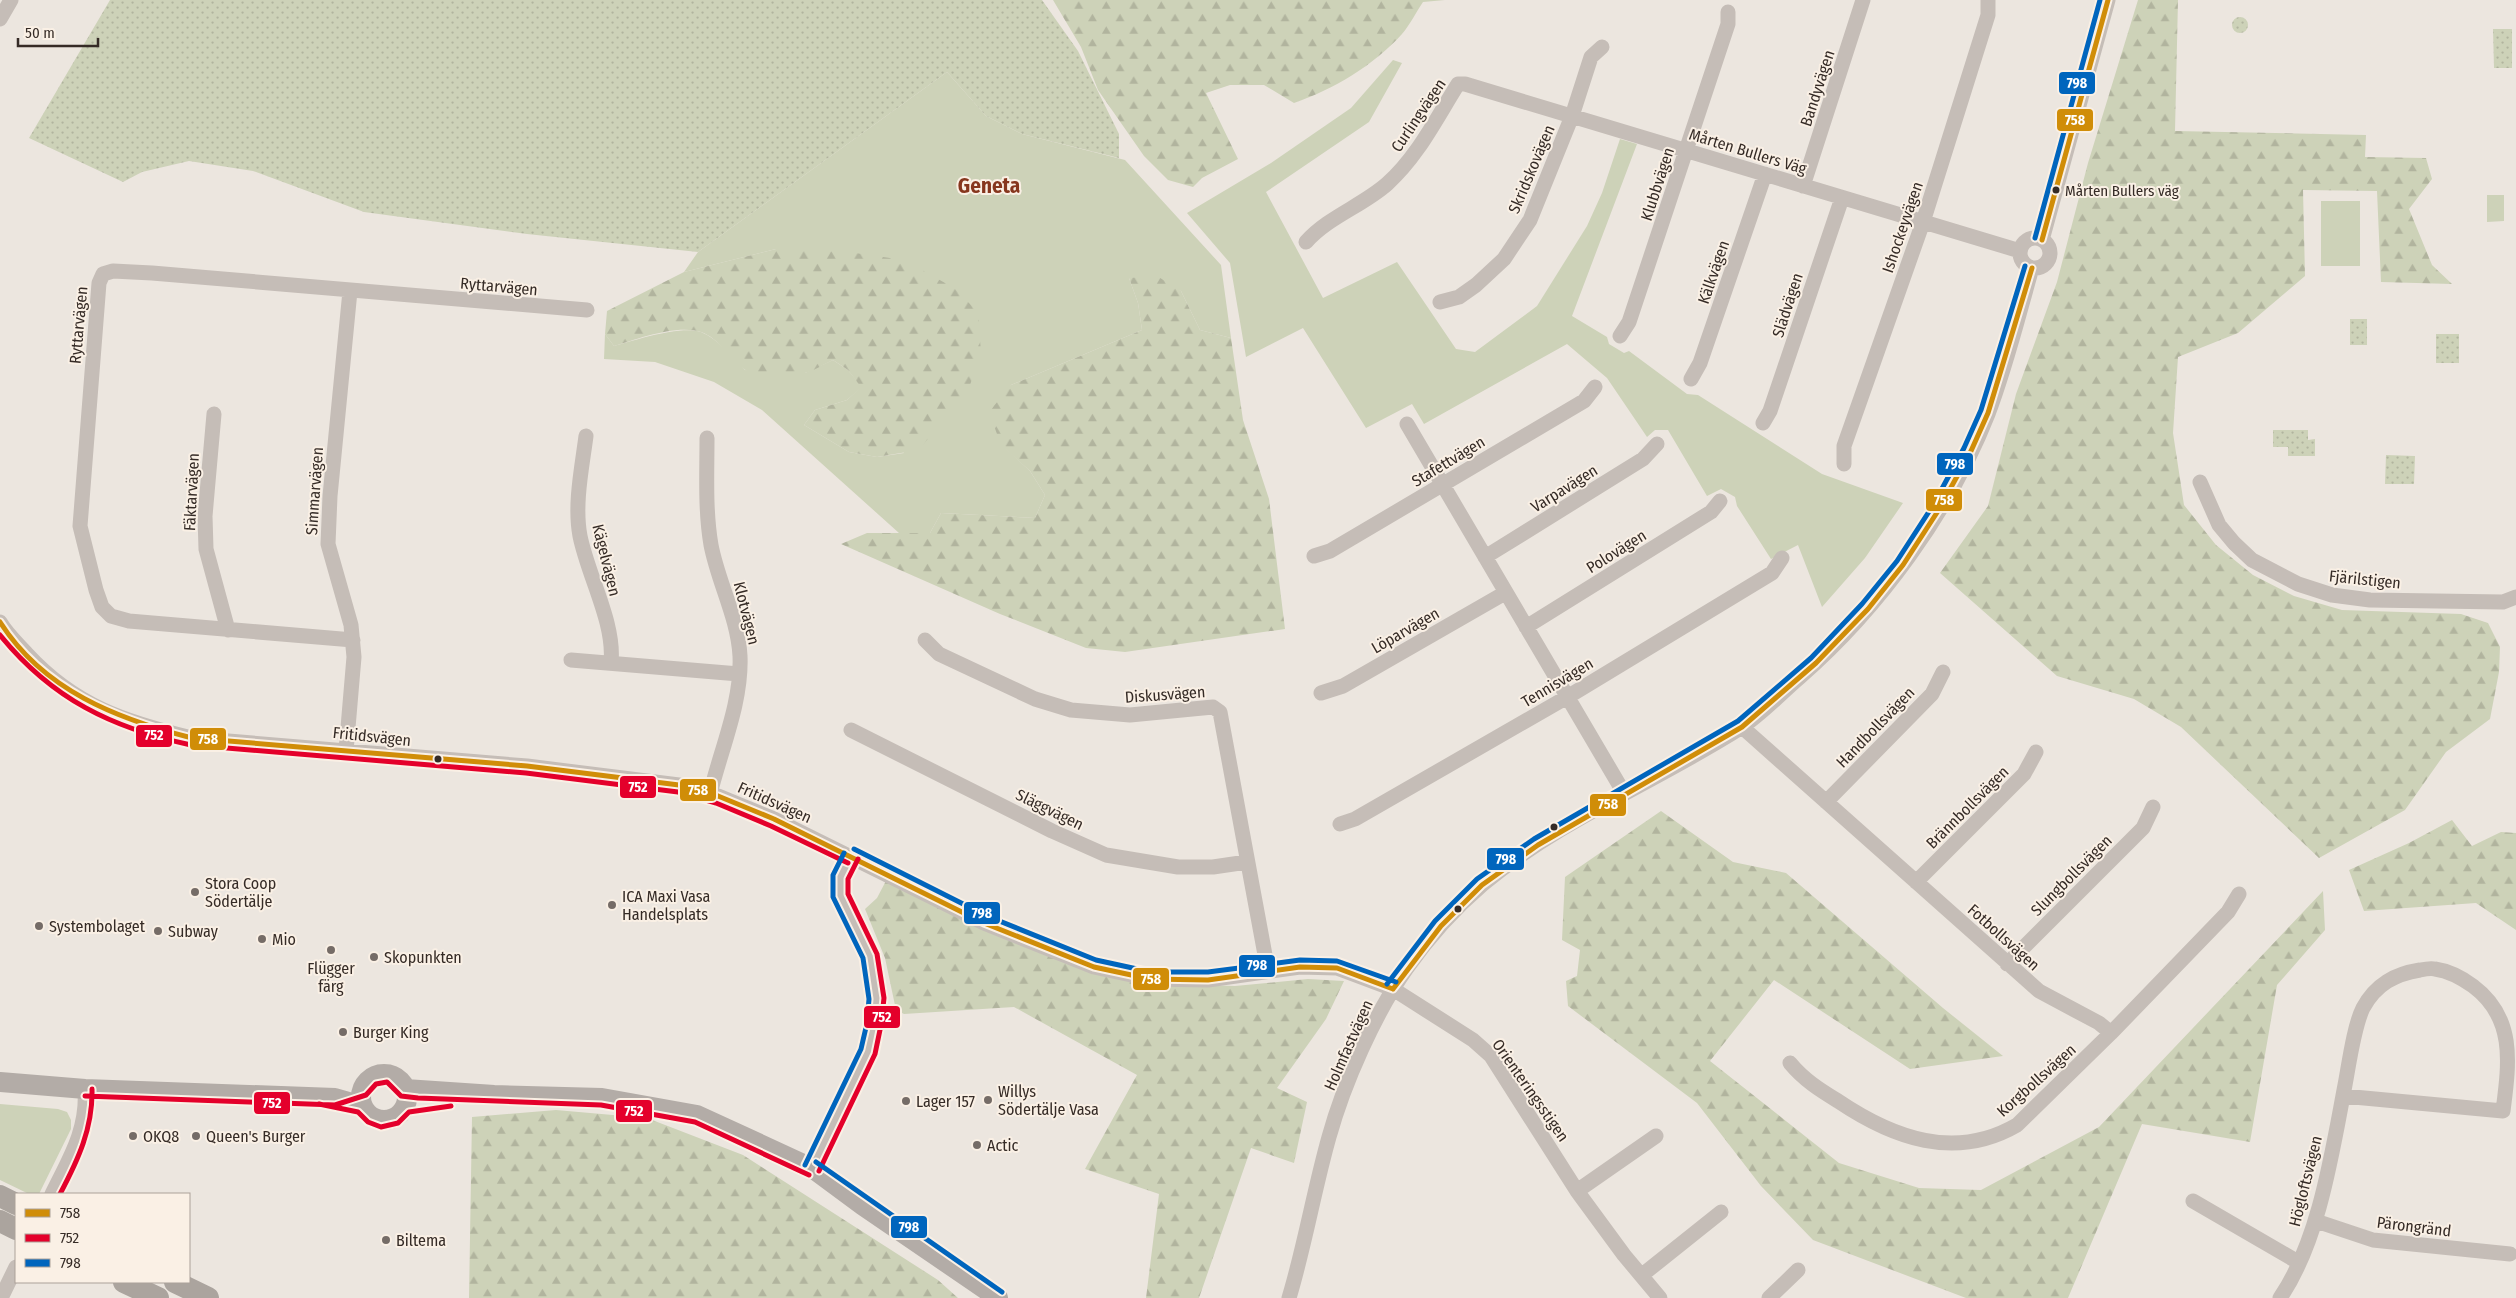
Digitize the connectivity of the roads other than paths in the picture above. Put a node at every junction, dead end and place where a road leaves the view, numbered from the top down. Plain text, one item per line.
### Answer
1 (11, 0) edge
2 (1864, 0) edge
3 (1988, 0) edge
4 (2108, 0) edge
5 (1728, 12) dead end
6 (0, 19) edge
7 (1602, 47) dead end
8 (1465, 84) joint
9 (1572, 116) junction
10 (1686, 151) junction
11 (1765, 174) junction
12 (1803, 186) junction
13 (1842, 198) junction
14 (1923, 222) junction
15 (2042, 240) junction
16 (1306, 242) dead end
17 (2020, 251) junction
18 (2032, 268) junction
19 (350, 291) junction
20 (1440, 302) dead end
21 (587, 310) dead end
22 (1620, 336) dead end
23 (1691, 379) dead end
24 (1594, 387) dead end
25 (214, 414) dead end
26 (1763, 423) dead end
27 (1407, 424) dead end
28 (586, 436) dead end
29 (706, 438) dead end
30 (1657, 444) dead end
31 (1844, 464) dead end
32 (2200, 482) dead end
33 (1442, 486) junction
34 (1720, 501) dead end
35 (1314, 556) dead end
36 (1485, 556) junction
37 (1782, 558) dead end
38 (1505, 593) junction
39 (2516, 597) edge
40 (0, 622) edge
41 (1526, 627) junction
42 (228, 630) junction
43 (353, 640) junction
44 (925, 640) dead end
45 (571, 660) dead end
46 (610, 662) junction
47 (1943, 672) dead end
48 (738, 674) junction
49 (1321, 693) dead end
50 (1569, 696) junction
51 (1742, 728) junction
52 (851, 730) dead end
53 (346, 751) junction
54 (2036, 752) dead end
55 (1624, 793) junction
56 (710, 794) junction
57 (1826, 802) junction
58 (2153, 806) dead end
59 (1340, 824) dead end
60 (852, 856) junction
61 (1247, 862) junction
62 (1916, 882) junction
63 (2239, 894) dead end
64 (2007, 964) junction
65 (1268, 971) junction
66 (1393, 989) junction
67 (2111, 1033) junction
68 (1790, 1063) dead end
69 (0, 1082) edge
70 (85, 1089) junction
71 (2343, 1096) junction
72 (363, 1097) junction
73 (405, 1097) junction
74 (2509, 1113) edge
75 (1656, 1136) dead end
76 (812, 1168) junction
77 (1577, 1191) junction
78 (52, 1193) edge
79 (0, 1196) edge
80 (2193, 1201) dead end
81 (15, 1204) edge
82 (1721, 1212) dead end
83 (0, 1221) edge
84 (2316, 1221) junction
85 (15, 1228) edge
86 (2510, 1254) dead end
87 (2298, 1262) junction
88 (15, 1269) edge
89 (1798, 1270) dead end
90 (1642, 1275) junction
91 (126, 1283) edge
92 (177, 1283) edge
93 (1289, 1297) edge
94 (1, 1298) edge
95 (158, 1298) edge
96 (208, 1298) edge
97 (998, 1298) edge
98 (1660, 1298) edge
99 (1769, 1298) edge
100 (2280, 1298) edge

1 - 6 street
2 - 12 street, Bandyvägen
3 - 14 street, Ishockeyvägen
4 - 15 street
5 - 10 street, Klubbvägen
7 - 9 street, Skridskovägen
8 - 9 street, Mårten Bullers Väg
8 - 16 street, Curlingvägen
9 - 10 street, Mårten Bullers Väg
9 - 20 street, Skridskovägen
10 - 11 street, Mårten Bullers Väg
10 - 22 street, Klubbvägen
11 - 12 street, Mårten Bullers Väg
11 - 23 street, Kälkvägen
12 - 13 street, Mårten Bullers Väg
13 - 14 street, Mårten Bullers Väg
13 - 26 street, Slädvägen
14 - 17 street, Mårten Bullers Väg
14 - 31 street, Ishockeyvägen
15 - 17 street
15 - 18 street
17 - 18 street
18 - 51 street, Holmfastvägen
19 - 21 street, Ryttarvägen
19 - 42 street, Ryttarvägen
19 - 43 street, Simmarvägen
24 - 33 street, Stafettvägen
25 - 42 street, Fäktarvägen
27 - 33 street
28 - 46 street, Kägelvägen
29 - 48 street, Klotvägen
30 - 36 street, Varpavägen
32 - 39 street, Fjärilstigen
33 - 35 street, Stafettvägen
33 - 36 street
34 - 41 street, Polovägen
36 - 38 street
37 - 50 street, Tennisvägen
38 - 41 street
38 - 49 street, Löparvägen
40 - 53 street, Fritidsvägen
41 - 50 street
42 - 43 street, Ryttarvägen
43 - 53 street, Simmarvägen
44 - 61 street, Diskusvägen
45 - 46 street
46 - 48 street
47 - 57 street, Handbollsvägen
48 - 56 street, Klotvägen
50 - 55 street
50 - 59 street, Tennisvägen
51 - 55 street, Holmfastvägen
51 - 57 street, Fotbollsvägen
52 - 61 street, Släggvägen
53 - 56 street, Fritidsvägen
54 - 62 street, Brännbollsvägen
55 - 66 street, Holmfastvägen
56 - 60 street, Fritidsvägen
57 - 62 street, Fotbollsvägen
58 - 64 street, Slungbollsvägen
60 - 65 street, Fritidsvägen
60 - 76 street
61 - 65 street, Diskusvägen
62 - 64 street, Fotbollsvägen
63 - 67 street
64 - 67 street, Fotbollsvägen
65 - 66 street, Fritidsvägen
66 - 77 street, Orienteringsstigen
66 - 93 street, Holmfastvägen
67 - 68 street, Korgbollsvägen
69 - 70 main road
70 - 72 main road
70 - 78 street
71 - 74 street, Högloftsvägen
71 - 74 street, Högloftsvägen
71 - 84 street, Högloftsvägen
72 - 73 main road
72 - 73 main road
73 - 76 main road
75 - 77 street
76 - 97 main road
77 - 90 street, Orienteringsstigen
79 - 81 highway
80 - 87 street
82 - 90 street
83 - 85 highway
84 - 86 street, Pärongränd
84 - 87 street, Högloftsvägen
87 - 100 street, Högloftsvägen
88 - 94 street
89 - 99 street
90 - 98 street, Orienteringsstigen
91 - 95 highway
92 - 96 highway

